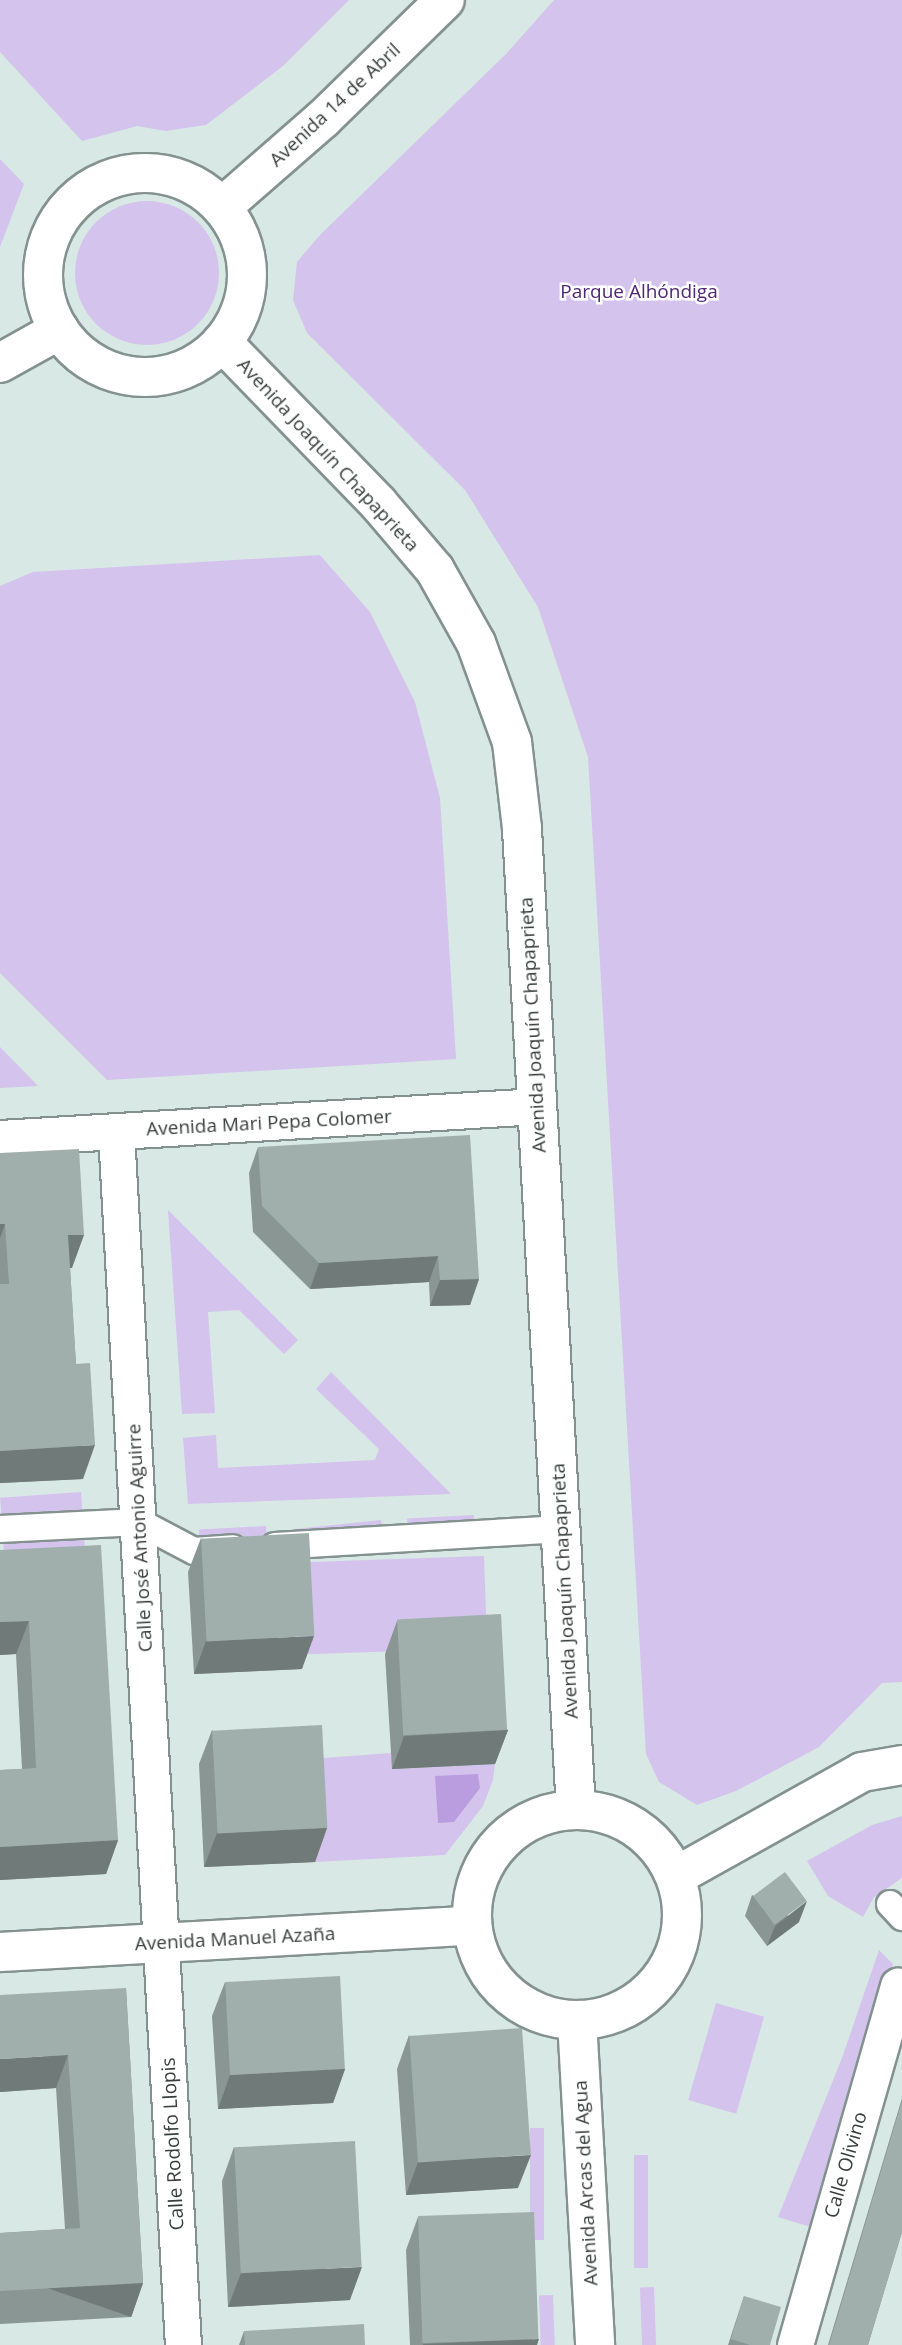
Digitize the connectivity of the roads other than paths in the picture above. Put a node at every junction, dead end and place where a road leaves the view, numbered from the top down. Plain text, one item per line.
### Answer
1 (445, 0) edge
2 (222, 207) junction
3 (59, 330) junction
4 (222, 342) junction
5 (0, 363) edge
6 (538, 1107) junction
7 (117, 1132) junction
8 (0, 1138) edge
9 (139, 1522) junction
10 (0, 1530) edge
11 (561, 1530) junction
12 (902, 1765) edge
13 (576, 1809) junction
14 (676, 1876) junction
15 (471, 1926) junction
16 (163, 1943) junction
17 (0, 1952) edge
18 (898, 1984) dead end
19 (577, 2020) junction
20 (183, 2345) edge
21 (595, 2345) edge
22 (795, 2345) edge

1 - 2 street, Avenida 14 de Abril
2 - 3 street
2 - 4 street
3 - 4 street
3 - 5 street
4 - 6 street, Avenida Joaquín Chapaprieta
6 - 7 street, Avenida Mari Pepa Colomer
6 - 11 street, Avenida Joaquín Chapaprieta
7 - 8 street, Avenida Mari Pepa Colomer
7 - 9 street, Calle José Antonio Aguirre
9 - 10 street
9 - 11 street
9 - 16 street, Calle José Antonio Aguirre
11 - 13 street, Avenida Joaquín Chapaprieta
12 - 14 street
13 - 14 street
13 - 15 street
14 - 19 street
15 - 16 street, Avenida Manuel Azaña
15 - 19 street
16 - 17 street, Avenida Manuel Azaña
16 - 20 street, Calle Rodolfo Llopis
18 - 22 street, Calle Olivino
19 - 21 street, Avenida Arcas del Agua

